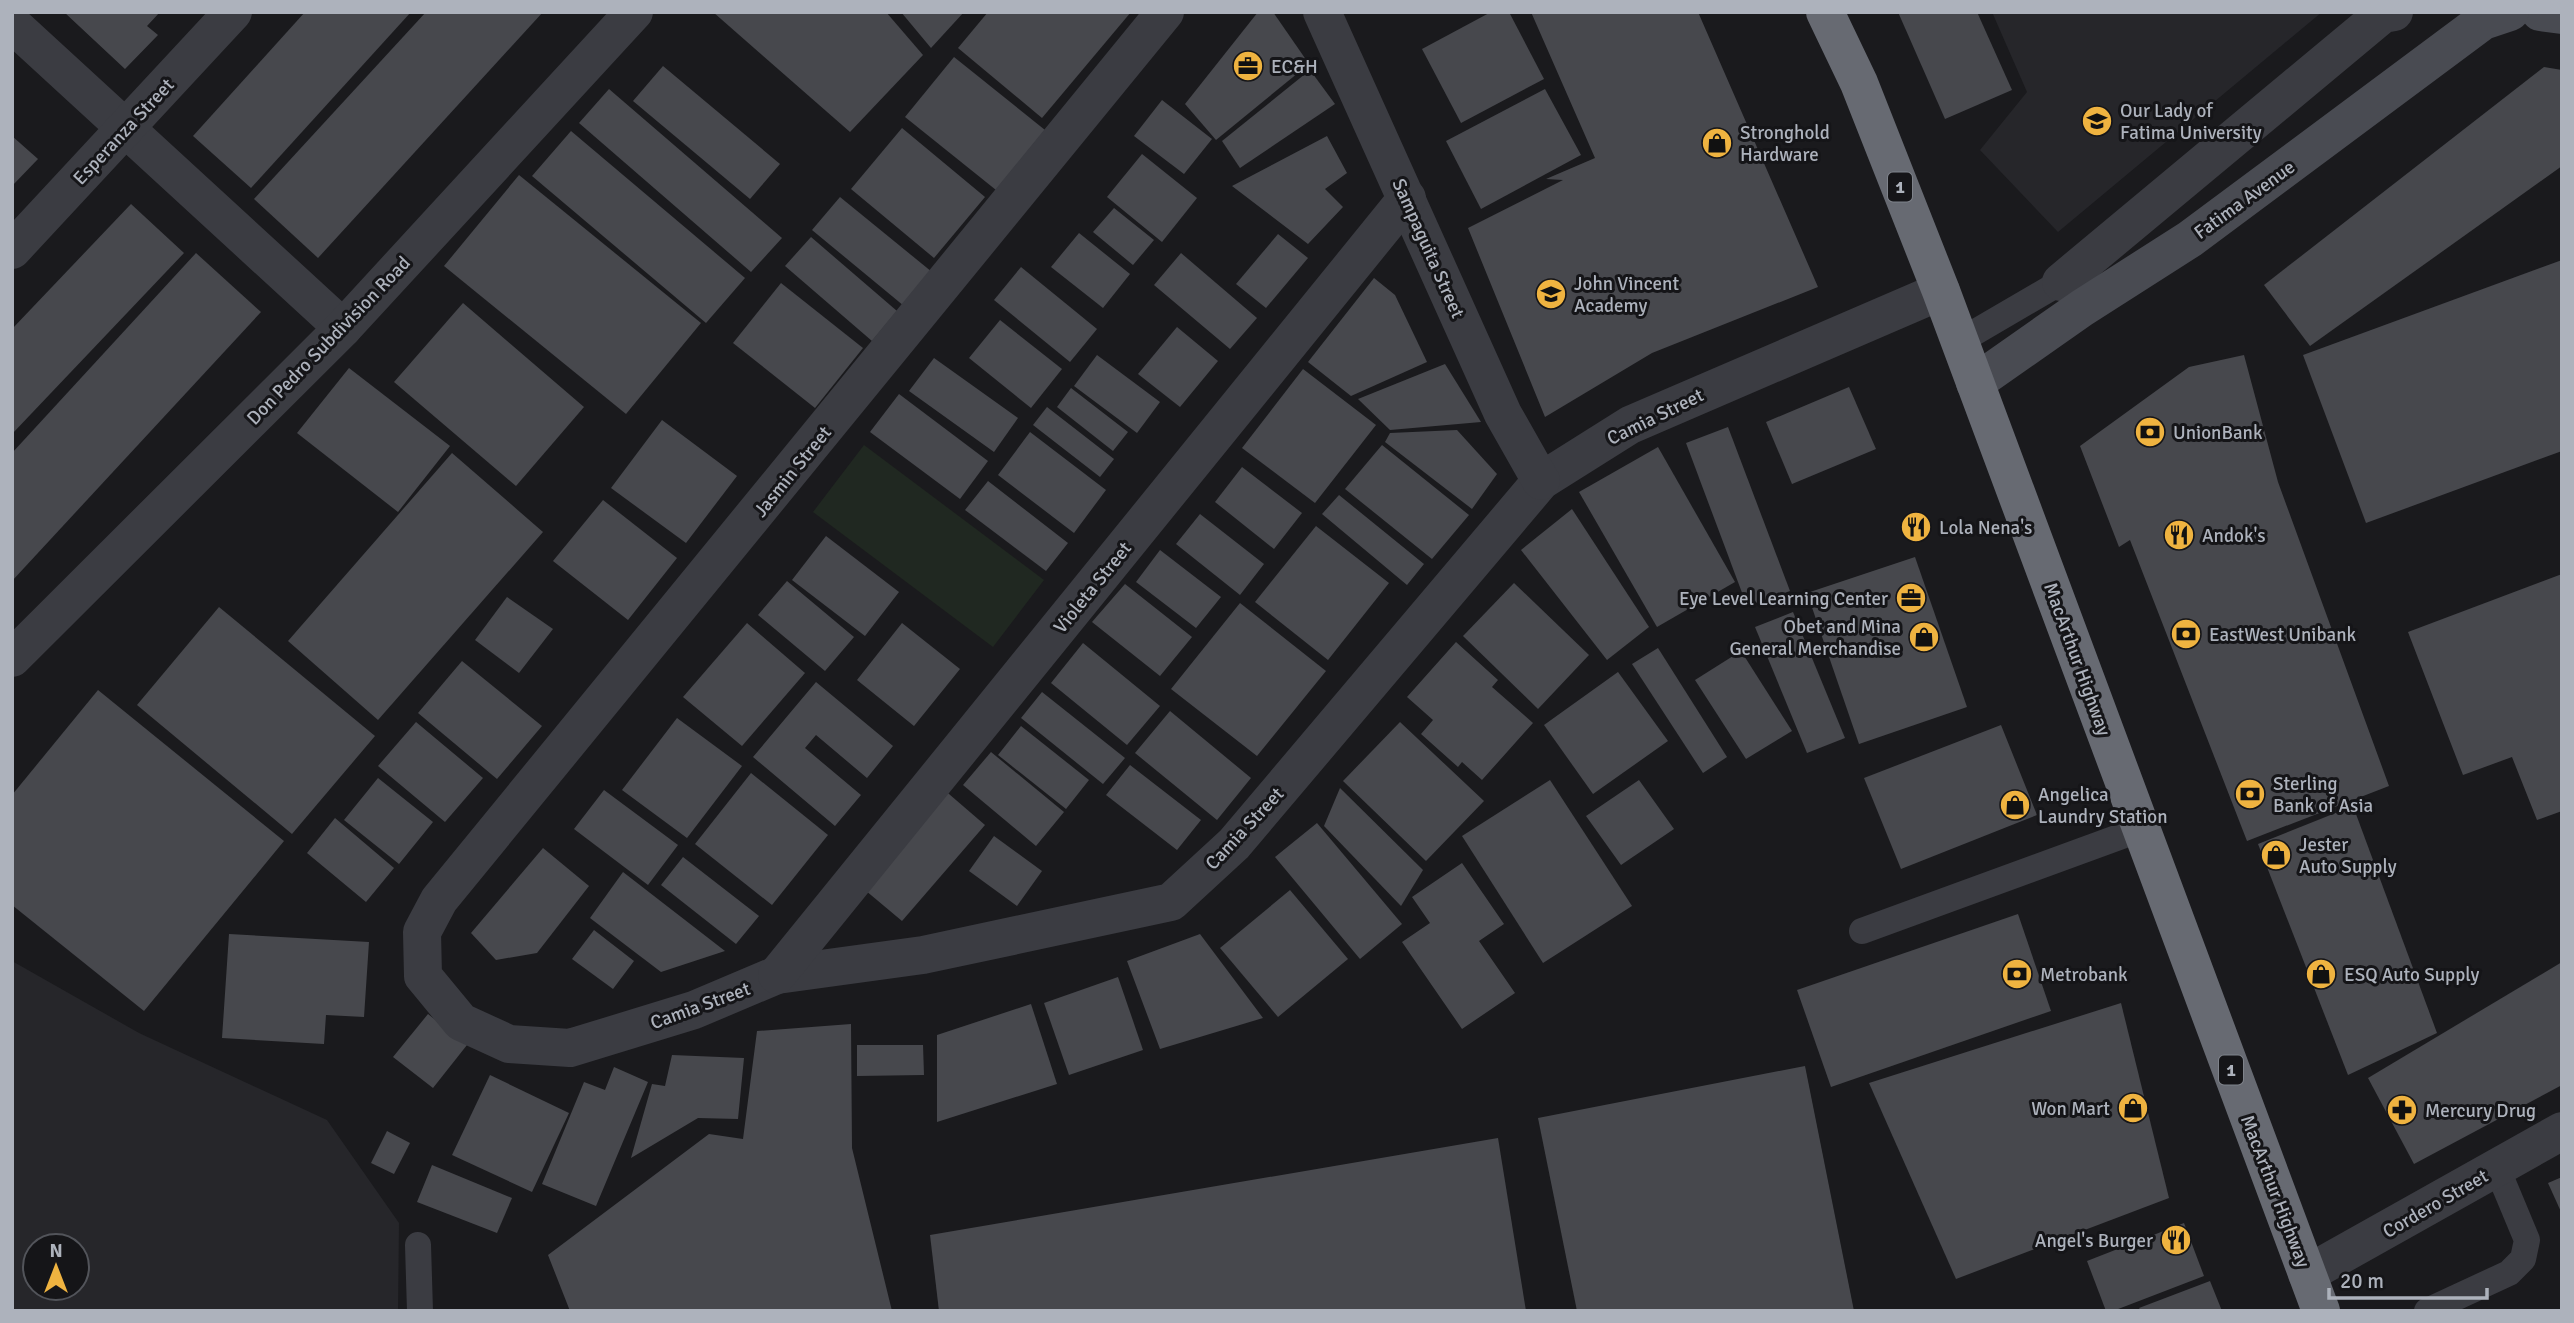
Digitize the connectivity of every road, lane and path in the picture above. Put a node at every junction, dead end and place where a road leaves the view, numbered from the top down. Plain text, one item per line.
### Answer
1 (233, 12) edge
2 (634, 12) edge
3 (1165, 12) edge
4 (1322, 12) edge
5 (1825, 12) edge
6 (2394, 12) edge
7 (2540, 12) edge
8 (2483, 15) edge
9 (2562, 15) edge
10 (12, 24) edge
11 (125, 129) junction
12 (1407, 198) junction
13 (12, 250) edge
14 (2061, 282) joint
15 (1941, 291) junction
16 (343, 328) junction
17 (1960, 341) junction
18 (1975, 383) junction
19 (1541, 481) junction
20 (12, 658) edge
21 (2141, 829) junction
22 (1862, 931) dead end
23 (422, 932) joint
24 (777, 975) junction
25 (2562, 1131) edge
26 (2497, 1168) junction
27 (418, 1245) dead end
28 (2307, 1274) junction
29 (420, 1311) edge
30 (2321, 1311) edge
31 (2427, 1311) edge

1 - 11 street, Esperanza Street
2 - 16 street, Don Pedro Subdivision Road
3 - 23 street, Jasmin Street
4 - 12 street, Sampaguita Street
5 - 15 highway, MacArthur Highway / 1
6 - 14 street
7 - 9 street
8 - 18 street, Fatima Avenue
10 - 11 street
11 - 13 street, Esperanza Street
11 - 16 street
12 - 19 street, Sampaguita Street
12 - 24 street, Violeta Street
14 - 17 lane
15 - 17 highway, MacArthur Highway / 1
15 - 19 street, Camia Street
16 - 20 street, Don Pedro Subdivision Road
17 - 18 highway, MacArthur Highway / 1
18 - 21 highway, MacArthur Highway / 1
19 - 24 street, Camia Street
21 - 22 lane
21 - 28 highway, MacArthur Highway / 1
23 - 24 street, Camia Street
25 - 26 street, Cordero Street
26 - 28 street, Cordero Street
26 - 31 lane
27 - 29 lane
28 - 30 highway, MacArthur Highway / 1

